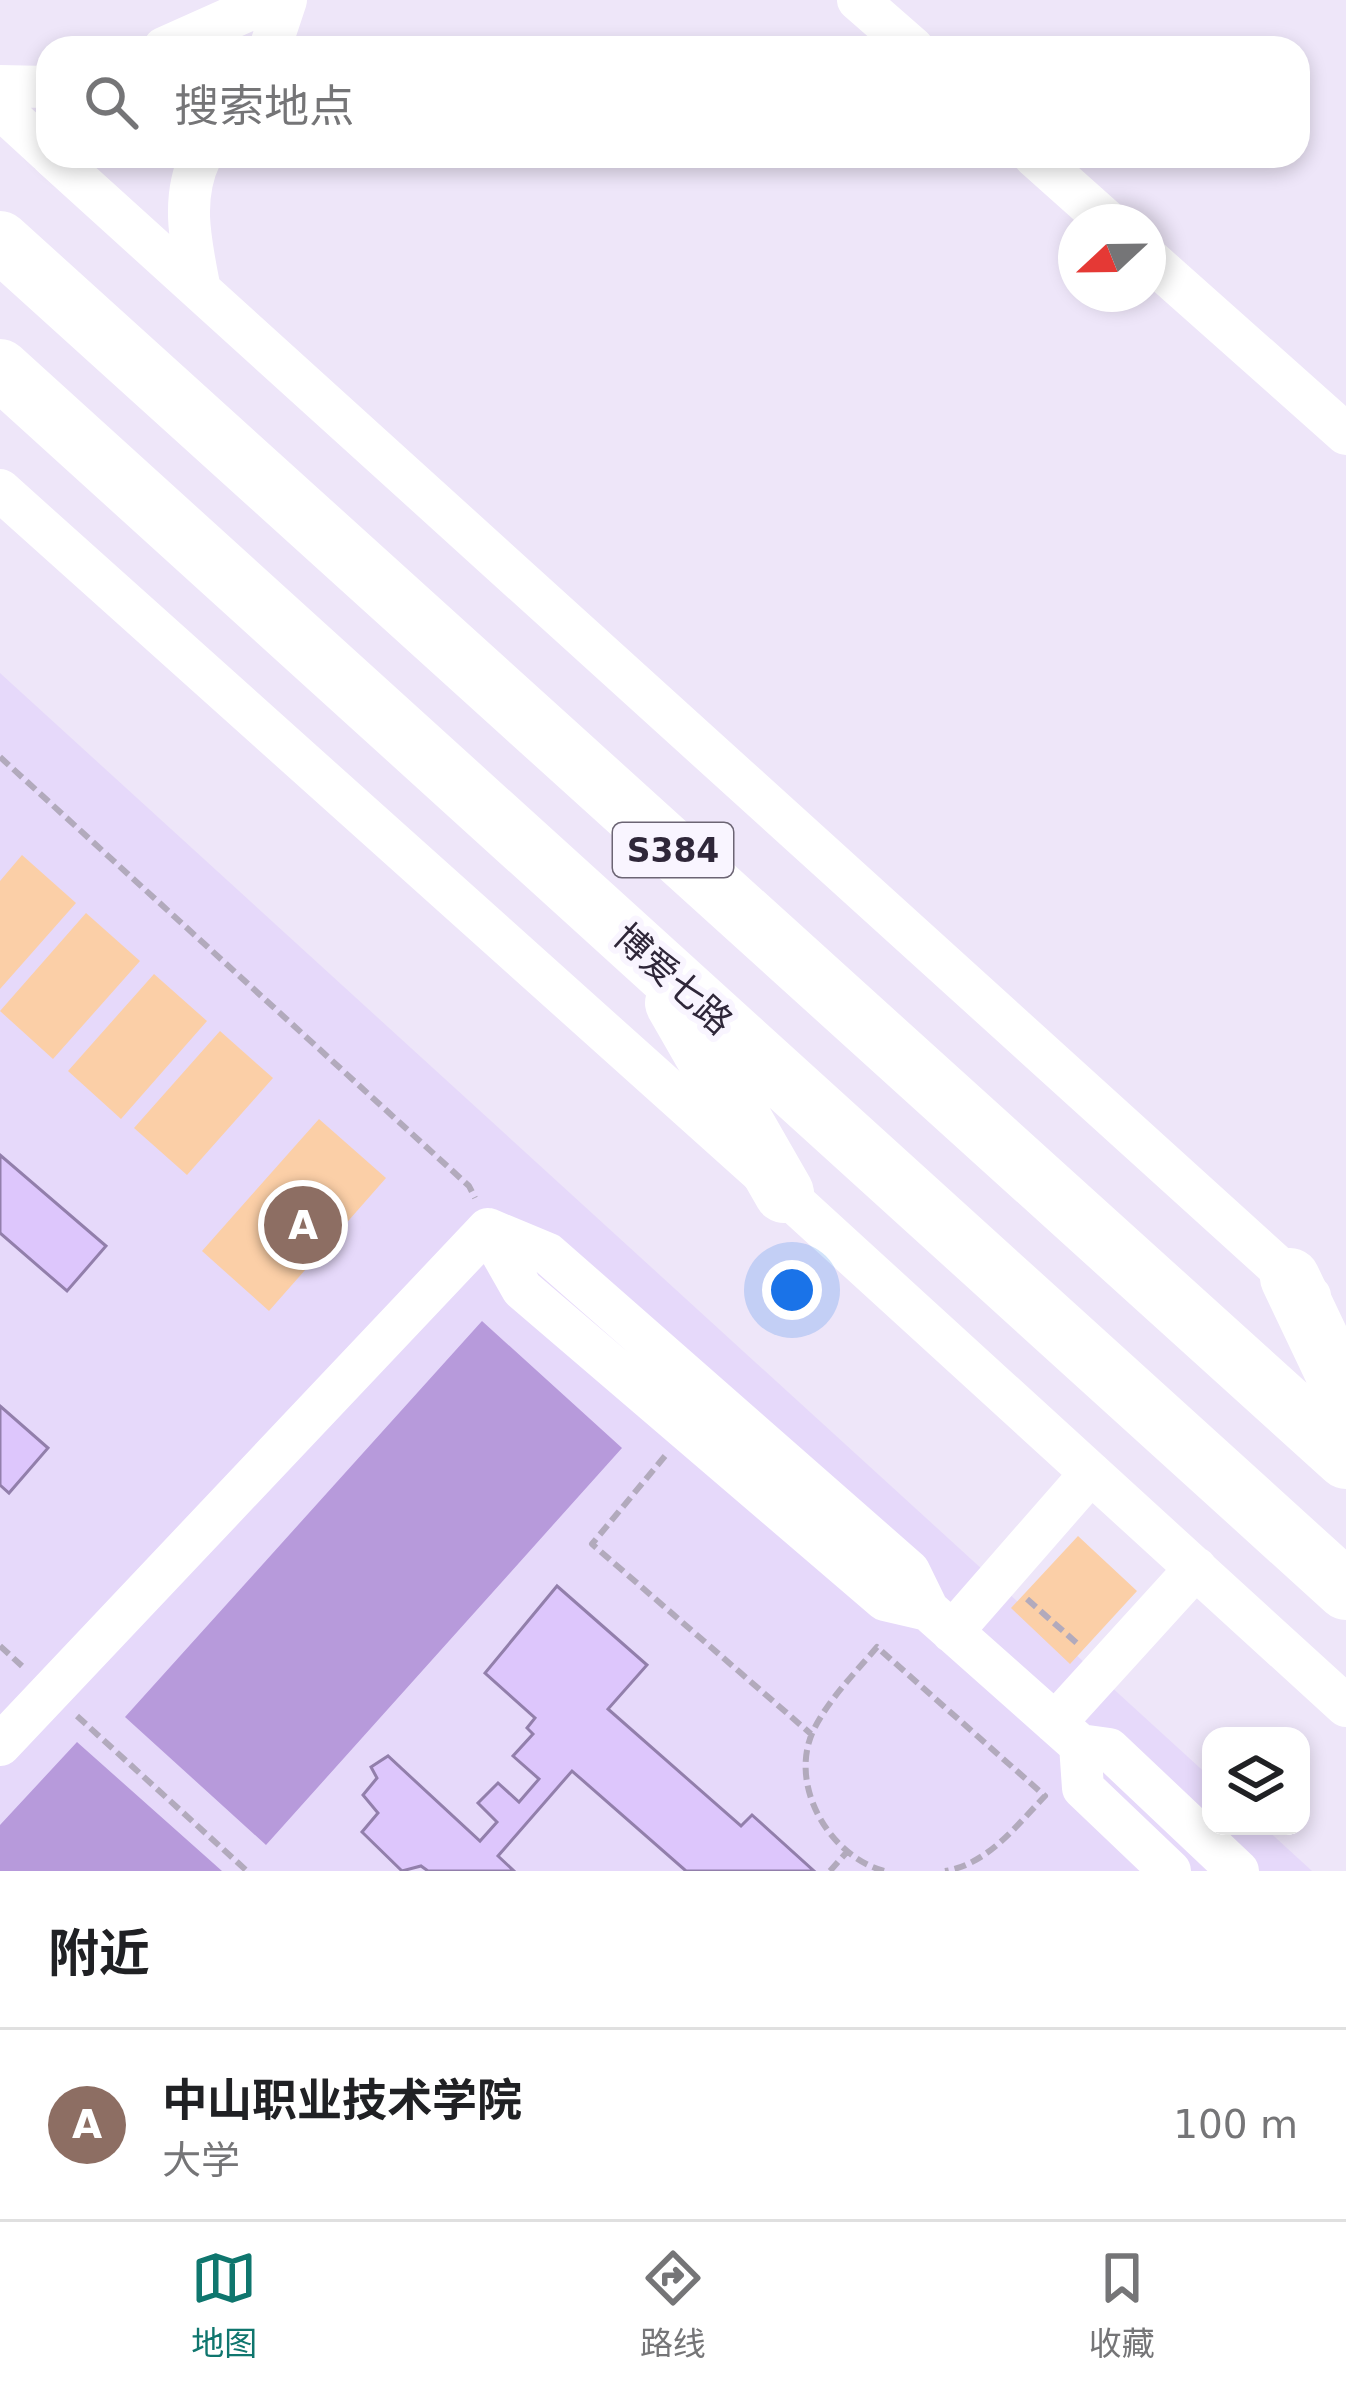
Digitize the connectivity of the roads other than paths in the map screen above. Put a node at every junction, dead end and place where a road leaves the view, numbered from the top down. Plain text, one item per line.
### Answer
1 (271, 0) edge
2 (286, 0) edge
3 (858, 0) edge
4 (191, 36) edge
5 (274, 36) edge
6 (899, 36) edge
7 (0, 86) edge
8 (36, 86) edge
9 (0, 108) edge
10 (36, 141) edge
11 (65, 168) edge
12 (195, 168) edge
13 (1047, 168) edge
14 (1088, 204) edge
15 (0, 241) edge
16 (1166, 273) edge
17 (200, 290) junction
18 (0, 368) edge
19 (1346, 434) edge
20 (0, 490) edge
21 (648, 957) junction
22 (784, 1193) junction
23 (488, 1229) junction
24 (1290, 1278) junction
25 (1346, 1329) edge
26 (1346, 1396) edge
27 (1346, 1460) edge
28 (1091, 1474) junction
29 (1196, 1568) junction
30 (1346, 1590) edge
31 (940, 1621) junction
32 (1346, 1706) edge
33 (1067, 1734) junction
34 (0, 1745) edge
35 (1171, 1871) edge
36 (1238, 1871) edge

1 - 4 street
2 - 5 street
3 - 6 street
7 - 8 street
9 - 10 street
11 - 17 street
12 - 17 street
13 - 14 street
15 - 27 highway, S384
16 - 19 street
17 - 24 street
18 - 21 highway, 博爱七路 / S384
20 - 22 street
21 - 22 highway
21 - 30 highway, 博爱七路 / S384
22 - 28 street
23 - 31 street
23 - 31 street
23 - 34 street
24 - 25 street
24 - 26 highway
28 - 29 street
28 - 31 street
29 - 32 street
29 - 33 street
31 - 33 street
33 - 35 street
33 - 36 street

